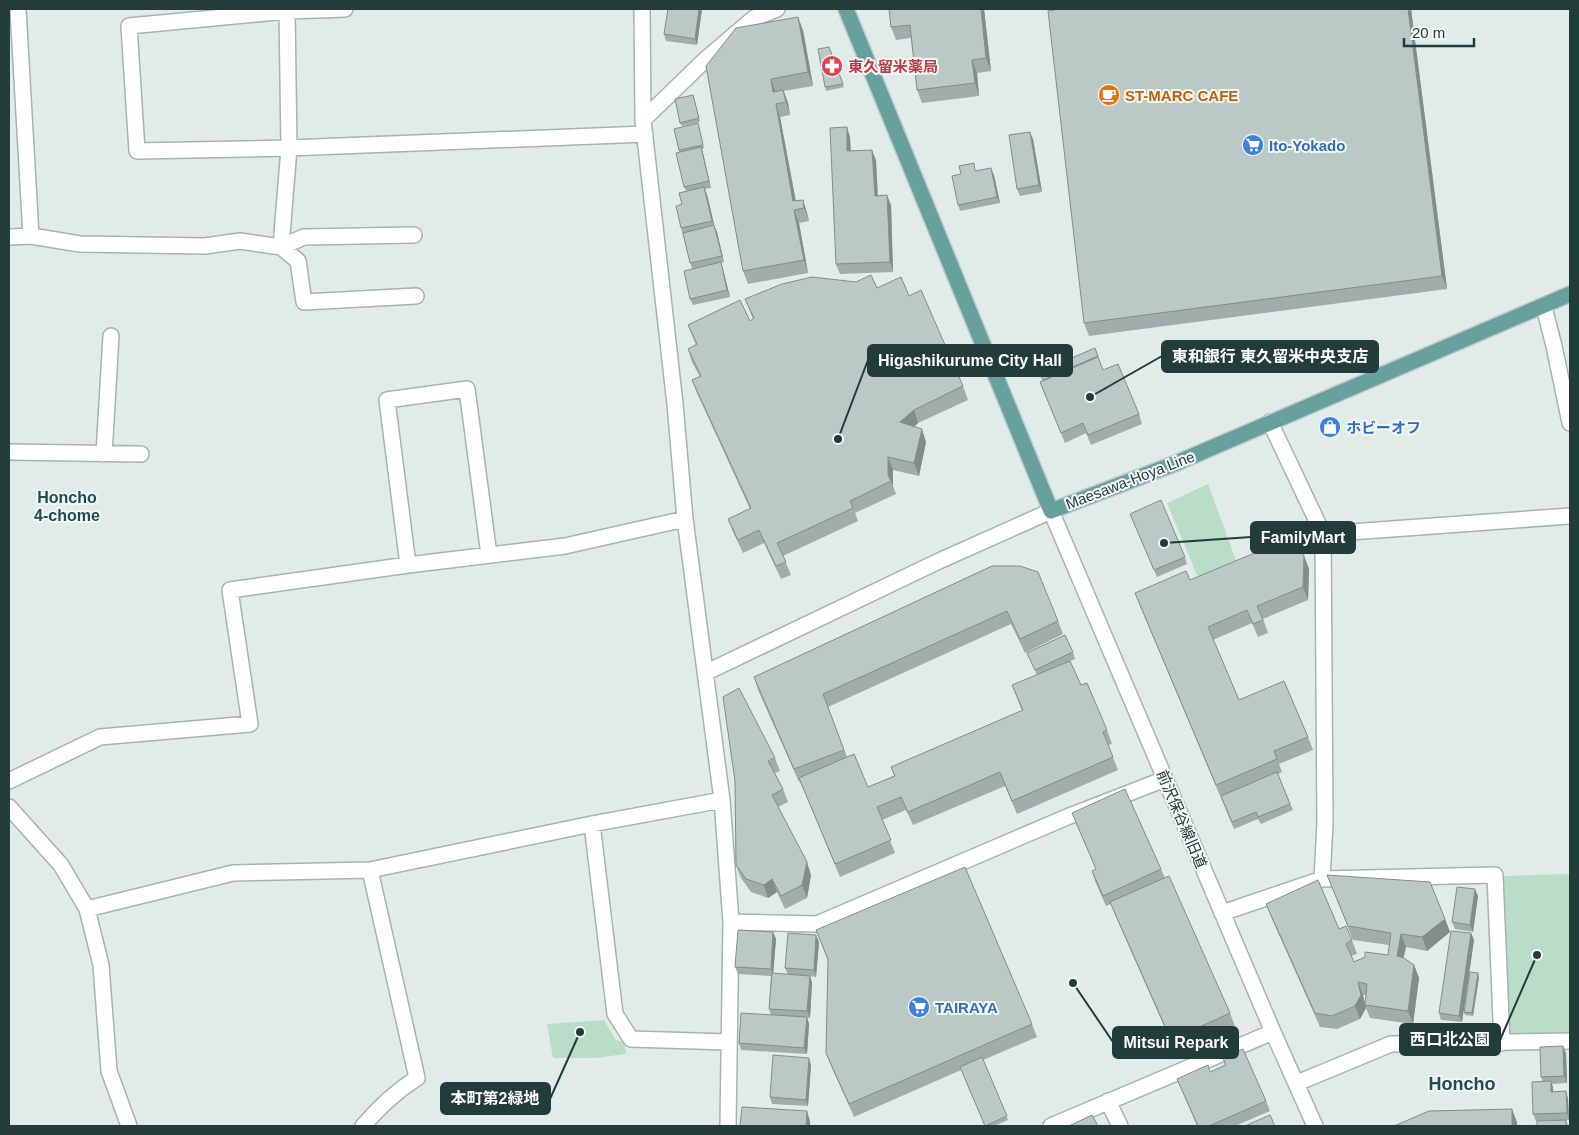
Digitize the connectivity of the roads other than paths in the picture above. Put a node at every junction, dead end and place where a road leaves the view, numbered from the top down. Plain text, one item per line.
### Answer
1 (18, 9) edge
2 (345, 9) edge
3 (642, 9) edge
4 (777, 9) edge
5 (846, 9) edge
6 (287, 11) junction
7 (644, 127) junction
8 (289, 148) junction
9 (414, 235) dead end
10 (31, 236) junction
11 (9, 238) edge
12 (282, 247) junction
13 (1570, 294) edge
14 (416, 296) dead end
15 (1544, 307) junction
16 (111, 336) dead end
17 (1270, 422) junction
18 (1570, 423) edge
19 (9, 452) edge
20 (104, 454) junction
21 (141, 454) dead end
22 (1051, 511) junction
23 (1570, 516) edge
24 (685, 519) junction
25 (1323, 534) junction
26 (489, 555) junction
27 (408, 565) junction
28 (705, 673) junction
29 (1166, 779) junction
30 (9, 781) edge
31 (722, 800) junction
32 (9, 807) edge
33 (592, 824) junction
34 (370, 870) junction
35 (1322, 878) junction
36 (87, 909) junction
37 (1222, 913) junction
38 (731, 922) junction
39 (1273, 1032) junction
40 (728, 1042) junction
41 (1570, 1042) edge
42 (1502, 1043) junction
43 (1297, 1084) junction
44 (1108, 1101) junction
45 (129, 1126) edge
46 (363, 1126) edge
47 (728, 1126) edge
48 (1051, 1126) edge
49 (1120, 1126) edge
50 (1315, 1126) edge

1 - 10 street
2 - 6 street
3 - 7 street
4 - 7 street
5 - 22 main road, Maesawa-Hoya Line
6 - 8 street
6 - 8 street
7 - 8 street
7 - 24 street
8 - 12 street
9 - 12 street
10 - 11 street
10 - 12 street
12 - 14 street
13 - 15 main road, Maesawa-Hoya Line
15 - 17 main road, Maesawa-Hoya Line
15 - 18 street
16 - 20 street
17 - 22 main road, Maesawa-Hoya Line
17 - 25 street
19 - 20 street
20 - 21 street
22 - 28 street
22 - 29 street, 前沢保谷線旧道
23 - 25 street
24 - 26 street
24 - 28 street
25 - 35 street
26 - 27 street
26 - 27 street
27 - 30 street
28 - 31 street
29 - 37 street, 前沢保谷線旧道
29 - 38 street
31 - 33 street
31 - 38 street
32 - 36 street
33 - 34 street
33 - 40 street
34 - 36 street
34 - 46 street
35 - 37 street
35 - 42 street
36 - 45 street
37 - 39 street, 前沢保谷線旧道
38 - 40 street
39 - 43 street, 前沢保谷線旧道
39 - 44 street
40 - 47 street
41 - 42 street
42 - 43 street
43 - 50 street, 前沢保谷線旧道
44 - 48 street
44 - 49 street

